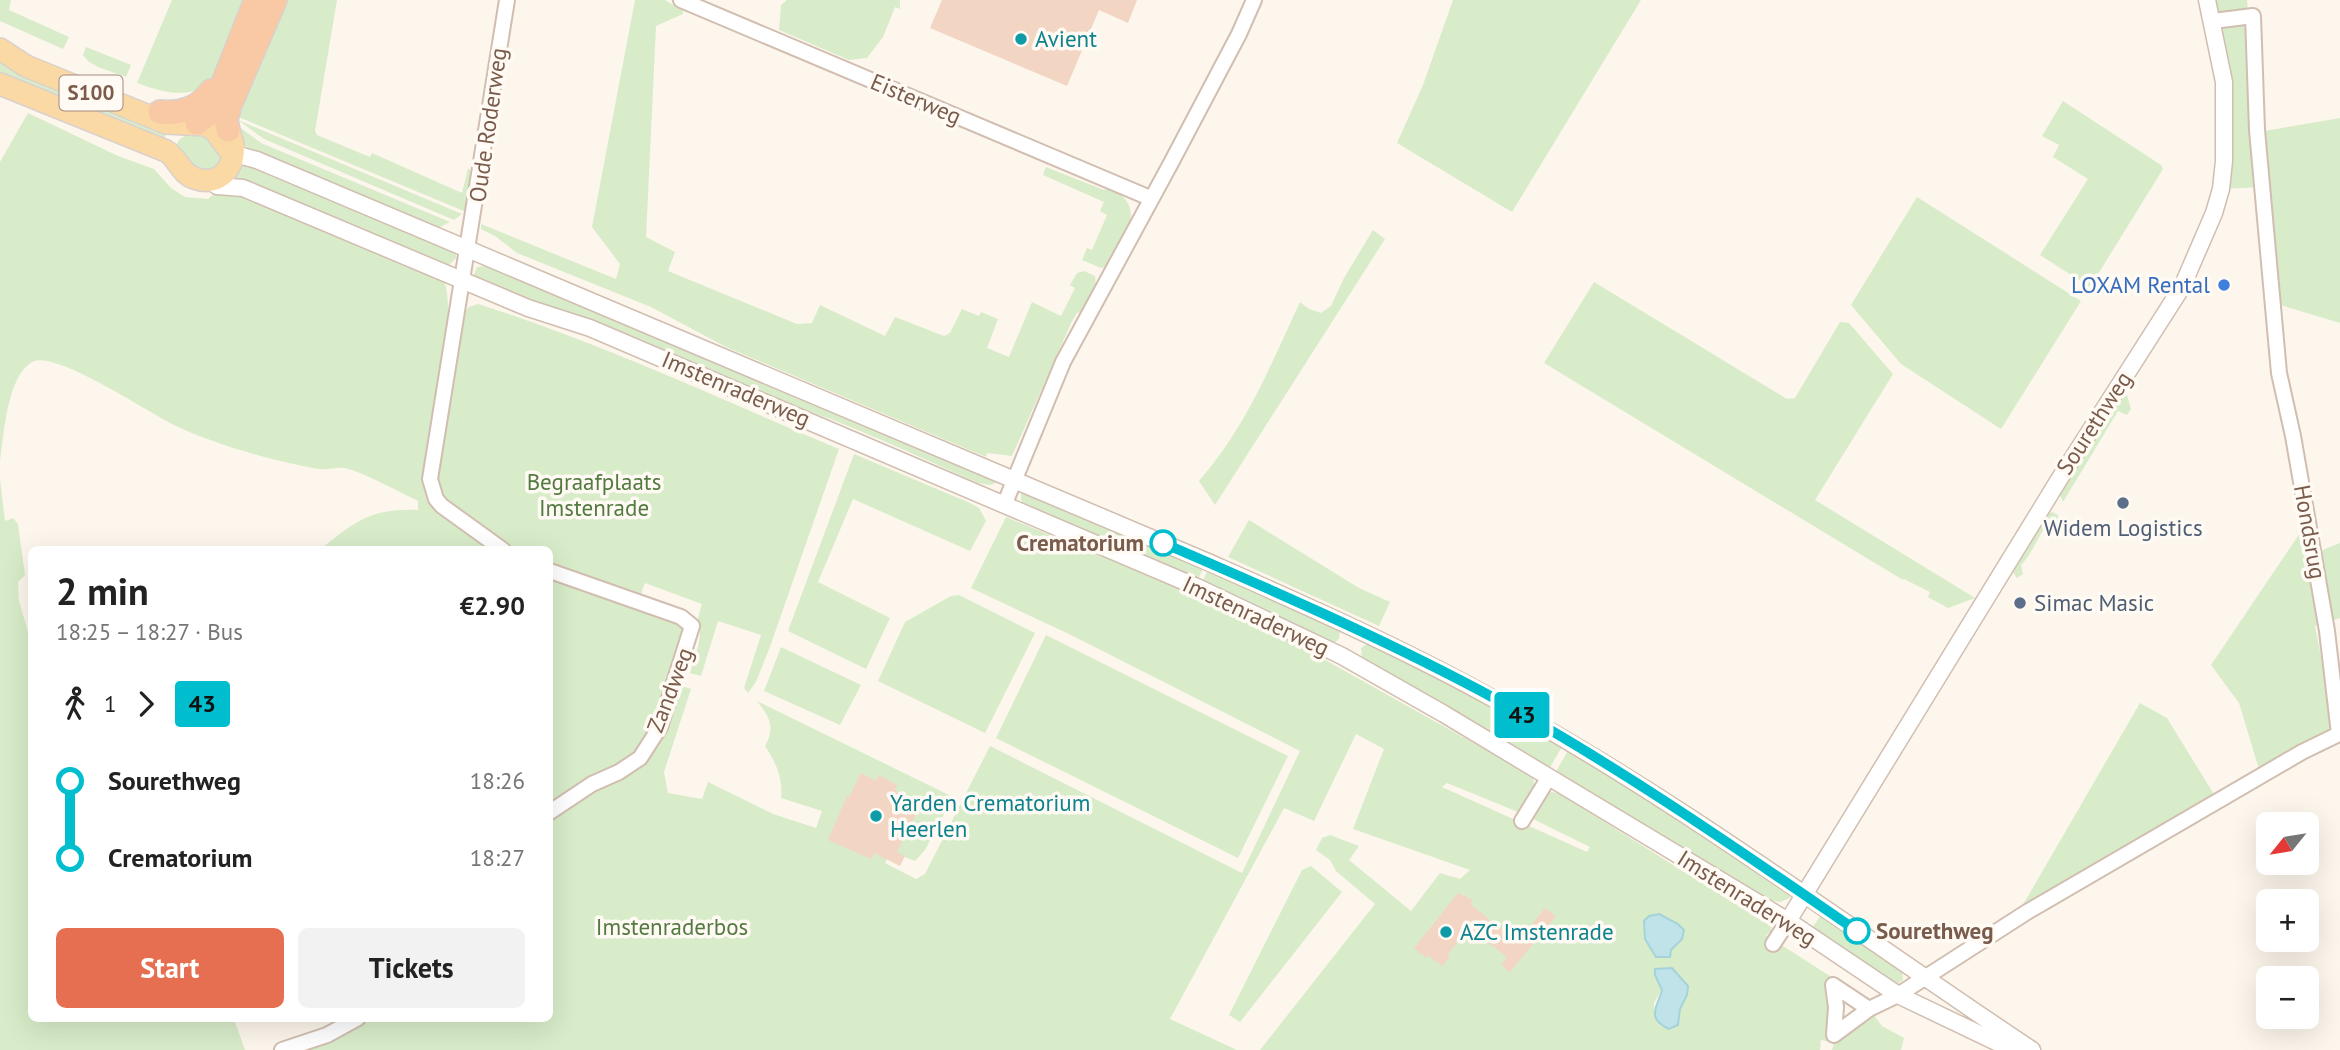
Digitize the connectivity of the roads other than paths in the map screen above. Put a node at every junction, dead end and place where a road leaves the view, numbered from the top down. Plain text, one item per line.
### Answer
1 (256, 0) edge
2 (275, 0) edge
3 (507, 0) edge
4 (681, 0) edge
5 (1254, 0) edge
6 (2207, 0) edge
7 (2213, 21) junction
8 (1, 50) edge
9 (230, 67) junction
10 (0, 83) edge
11 (160, 112) joint
12 (191, 124) junction
13 (232, 142) junction
14 (167, 157) junction
15 (217, 186) joint
16 (1150, 198) junction
17 (468, 250) junction
18 (463, 282) junction
19 (1015, 481) junction
20 (1005, 503) junction
21 (497, 546) edge
22 (553, 572) edge
23 (1549, 777) junction
24 (553, 810) edge
25 (1522, 821) dead end
26 (1805, 895) junction
27 (1788, 921) junction
28 (1773, 944) dead end
29 (1923, 977) junction
30 (1898, 995) junction
31 (1869, 1009) dead end
32 (351, 1022) edge
33 (282, 1050) edge
34 (2013, 1050) edge
35 (2032, 1050) edge

1 - 9 highway
2 - 13 highway
3 - 17 street, Oude Roderweg
4 - 16 street, Eisterweg
5 - 16 street
6 - 7 street, Sourethweg
7 - 26 street, Sourethweg
7 - 29 street, Hondsrug
8 - 11 main road, S100
8 - 12 main road, S100
9 - 11 highway
9 - 12 highway
10 - 14 main road, S100
12 - 13 main road, S100
12 - 14 main road
13 - 14 main road, S100
13 - 17 street, Imstenraderweg
14 - 15 main road, S100
15 - 18 street, Imstenraderweg / S100
16 - 19 street
17 - 18 street, Oude Roderweg
17 - 19 street, Imstenraderweg
18 - 20 street, Imstenraderweg / S100
18 - 21 street
19 - 20 street
19 - 26 street, Imstenraderweg
20 - 23 street, Imstenraderweg / S100
22 - 24 street, Zandweg
23 - 25 street
23 - 27 street, Imstenraderweg / S100
26 - 27 street, Sourethweg
26 - 29 street, Imstenraderweg
27 - 28 street
27 - 30 street, Imstenraderweg / S100
29 - 30 street
29 - 35 street, Imstenraderweg
30 - 31 street
30 - 34 street, Imstenraderweg / S100
32 - 33 street

